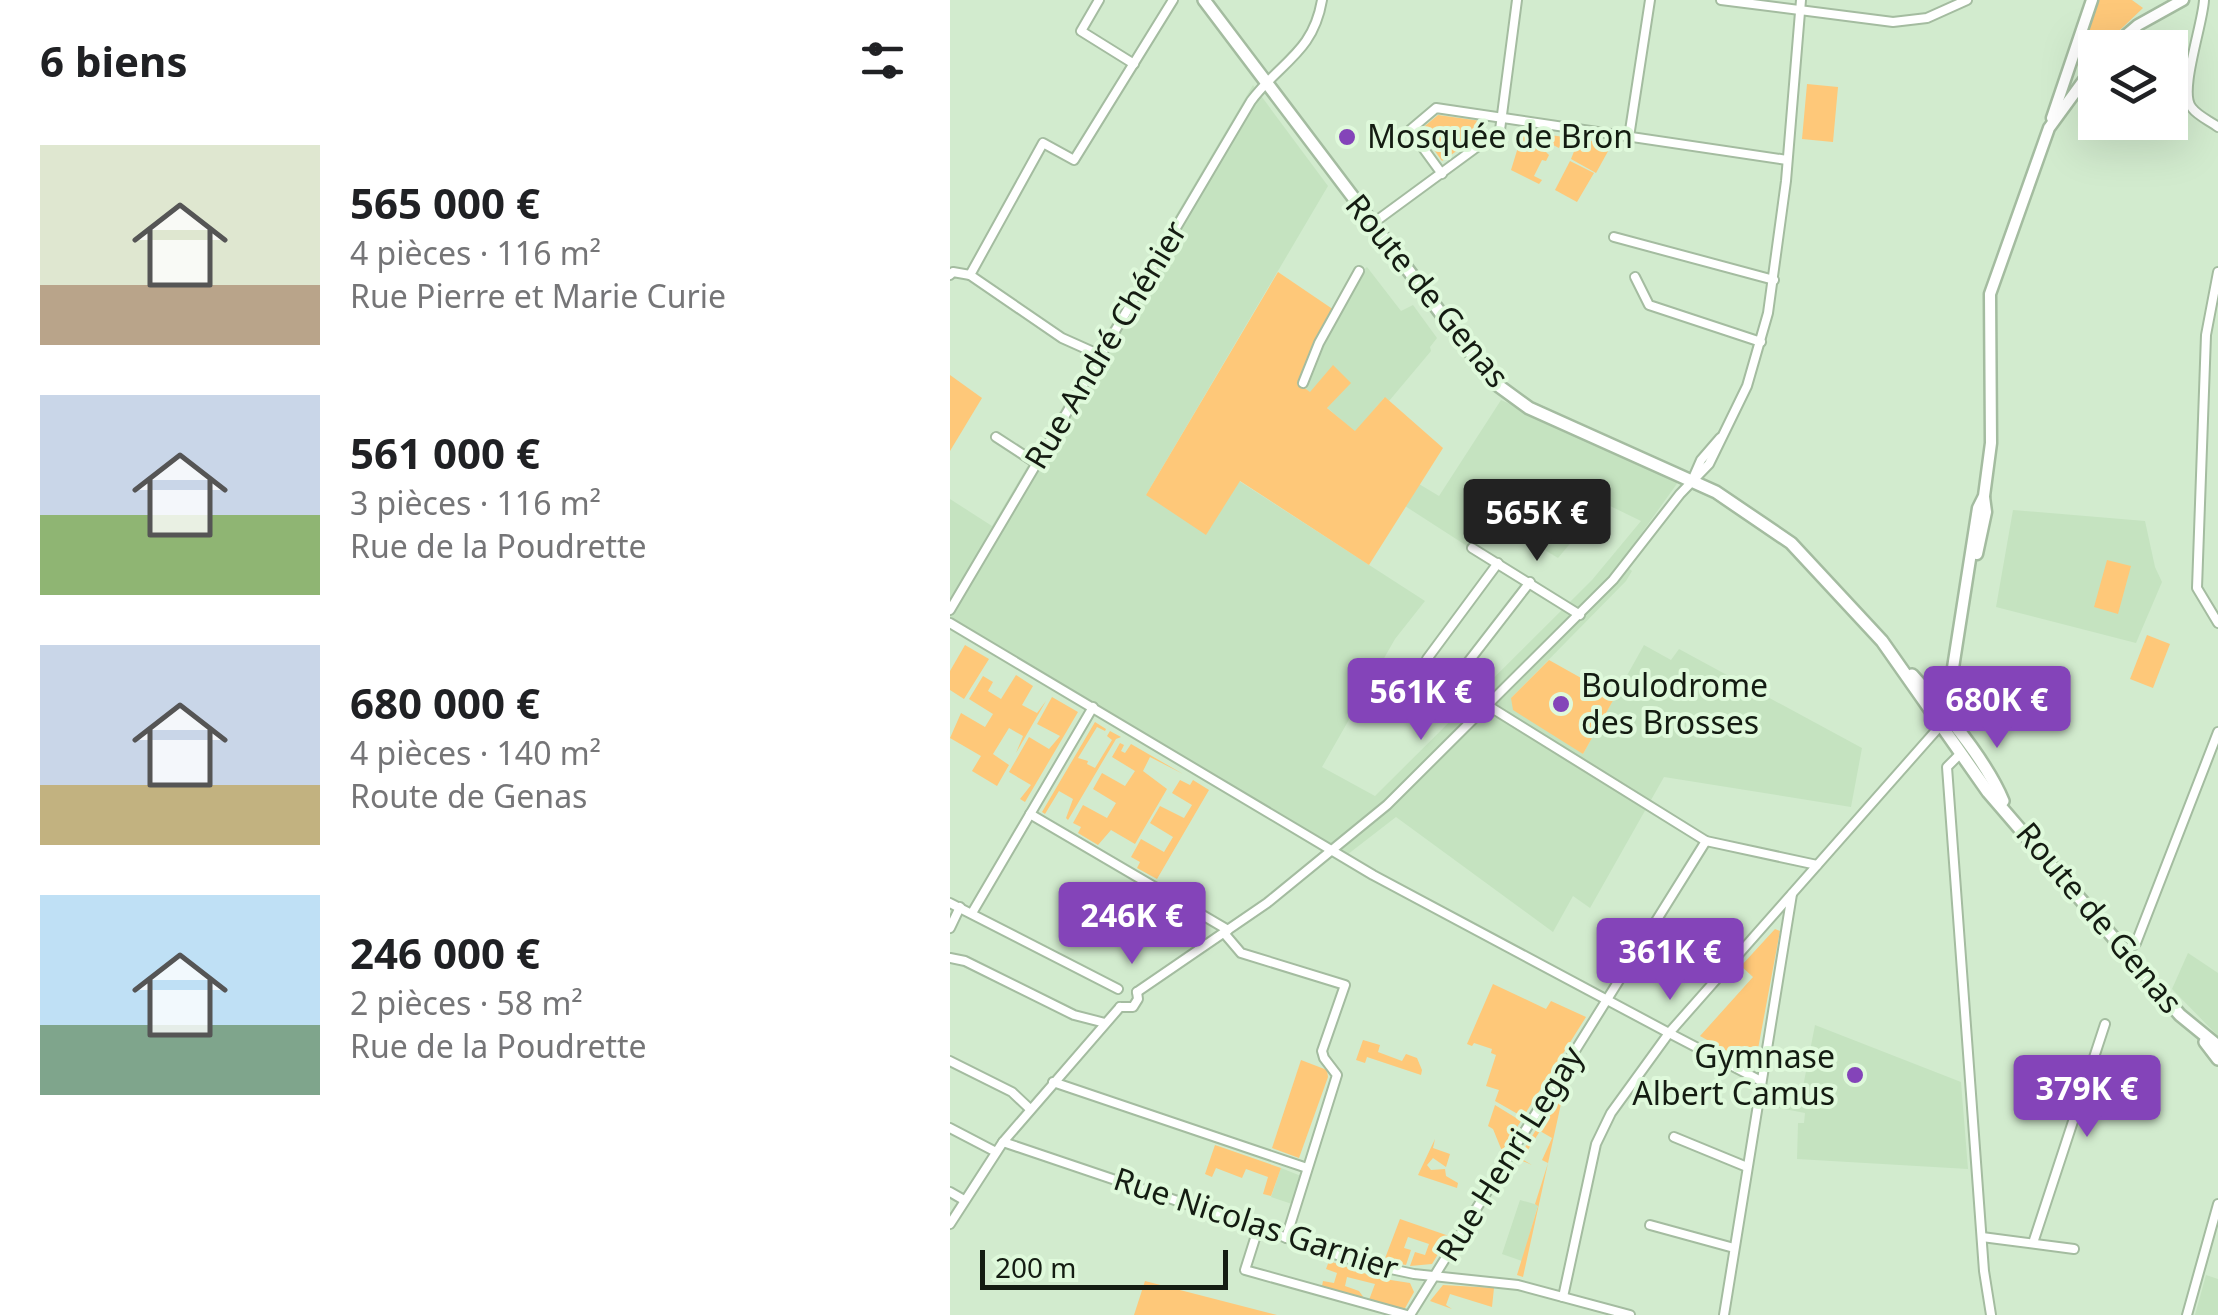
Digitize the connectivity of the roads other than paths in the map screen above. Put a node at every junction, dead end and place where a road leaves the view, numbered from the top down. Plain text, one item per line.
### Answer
1 (1099, 0) edge
2 (1173, 0) edge
3 (1204, 0) edge
4 (1322, 0) edge
5 (1517, 0) edge
6 (1650, 0) edge
7 (1722, 0) edge
8 (1801, 0) edge
9 (1967, 0) edge
10 (2092, 0) edge
11 (2183, 0) edge
12 (2204, 0) edge
13 (1800, 11) junction
14 (2083, 27) junction
15 (2082, 30) edge
16 (2132, 30) edge
17 (1134, 64) junction
18 (1265, 82) junction
19 (2078, 87) edge
20 (1502, 118) junction
21 (2218, 127) edge
22 (2049, 128) junction
23 (1629, 137) junction
24 (1788, 160) junction
25 (1442, 174) junction
26 (1372, 225) junction
27 (1614, 237) dead end
28 (1359, 270) dead end
29 (2218, 272) edge
30 (950, 275) edge
31 (970, 275) junction
32 (1635, 277) dead end
33 (1774, 280) junction
34 (1760, 342) junction
35 (1100, 355) junction
36 (1304, 383) dead end
37 (996, 437) dead end
38 (1036, 463) junction
39 (1692, 480) junction
40 (1472, 548) dead end
41 (1498, 563) junction
42 (1530, 582) junction
43 (950, 610) edge
44 (1580, 615) junction
45 (950, 623) edge
46 (2218, 623) edge
47 (1894, 658) junction
48 (1953, 674) junction
49 (1455, 680) junction
50 (1924, 688) junction
51 (1487, 705) junction
52 (1093, 707) junction
53 (1943, 722) junction
54 (2218, 732) edge
55 (1965, 751) junction
56 (1030, 814) junction
57 (1706, 841) junction
58 (1332, 850) junction
59 (1818, 865) junction
60 (1792, 894) junction
61 (950, 902) edge
62 (960, 907) junction
63 (972, 913) junction
64 (950, 928) edge
65 (1226, 931) junction
66 (2126, 951) junction
67 (950, 958) edge
68 (1118, 989) junction
69 (1137, 992) junction
70 (1606, 1000) junction
71 (1120, 1007) junction
72 (1105, 1024) junction
73 (2105, 1024) dead end
74 (2193, 1027) junction
75 (1669, 1034) junction
76 (2218, 1046) edge
77 (2218, 1059) edge
78 (950, 1061) edge
79 (1761, 1080) junction
80 (1053, 1082) junction
81 (1030, 1109) junction
82 (950, 1128) edge
83 (1674, 1137) dead end
84 (1003, 1142) junction
85 (996, 1152) junction
86 (1747, 1167) junction
87 (1307, 1168) junction
88 (950, 1192) edge
89 (964, 1200) junction
90 (2218, 1204) edge
91 (950, 1224) edge
92 (1650, 1225) dead end
93 (1258, 1229) junction
94 (1286, 1238) junction
95 (1982, 1238) junction
96 (2034, 1243) junction
97 (1734, 1248) junction
98 (2074, 1249) dead end
99 (1434, 1276) junction
100 (1563, 1297) junction
101 (1409, 1315) edge
102 (1630, 1315) edge
103 (1724, 1315) edge
104 (1992, 1315) edge
105 (2187, 1315) edge

1 - 17 street
2 - 17 street
3 - 18 main road, Route de Genas
4 - 18 street, Rue André Chénier
5 - 20 street
6 - 23 street
7 - 13 street
8 - 13 street
9 - 13 street
10 - 14 street
11 - 16 street
12 - 21 street
13 - 24 street
14 - 15 street
14 - 22 street
17 - 31 street
18 - 26 main road, Route de Genas
18 - 35 street, Rue André Chénier
19 - 22 street
20 - 23 street
20 - 25 street
20 - 25 street
22 - 48 street
23 - 24 street
24 - 33 street
25 - 26 street
26 - 39 main road, Route de Genas
27 - 33 street
28 - 36 street
29 - 46 street
30 - 31 street
31 - 35 street
32 - 34 street
33 - 34 street
34 - 39 street
35 - 38 street, Rue André Chénier
37 - 38 street
38 - 43 street, Rue André Chénier
39 - 44 street
39 - 47 main road, Route de Genas
40 - 41 street
41 - 42 street
41 - 49 street
42 - 44 street
42 - 49 street
44 - 51 street
45 - 52 street
47 - 50 main road, Route de Genas
47 - 53 main road, Route de Genas
48 - 50 street
48 - 53 street
49 - 51 street
50 - 53 main road, Route de Genas
51 - 57 street
51 - 58 street
52 - 56 street
52 - 58 street
53 - 55 main road, Route de Genas
53 - 59 street
54 - 66 street
55 - 66 main road, Route de Genas
55 - 95 street
56 - 63 street
56 - 65 street
57 - 59 street
57 - 70 street, Rue Henri Legay
58 - 65 street
58 - 70 street
59 - 60 street
60 - 75 street
60 - 79 street
61 - 62 street
62 - 63 street
62 - 64 street
63 - 68 street
65 - 69 street
65 - 87 street
66 - 74 main road, Route de Genas
67 - 72 street
68 - 69 street
68 - 71 street
69 - 71 street
70 - 75 street
70 - 99 street, Rue Henri Legay
71 - 72 street
72 - 80 street
73 - 96 street
74 - 76 main road, Route de Genas
74 - 77 main road, Route de Genas
75 - 79 street
75 - 100 street
78 - 81 street
79 - 86 street
80 - 81 street
80 - 87 street
81 - 84 street
82 - 85 street
83 - 86 street
84 - 85 street
84 - 93 street, Rue Nicolas Garnier
85 - 89 street
86 - 97 street
87 - 94 street
88 - 89 street
89 - 91 street
90 - 105 street
92 - 97 street
93 - 94 street, Rue Nicolas Garnier
93 - 101 street
94 - 99 street, Rue Nicolas Garnier
95 - 96 street
95 - 104 street
96 - 98 street
97 - 103 street
99 - 100 street, Rue Nicolas Garnier
99 - 101 street, Rue Henri Legay
100 - 102 street, Rue Nicolas Garnier

